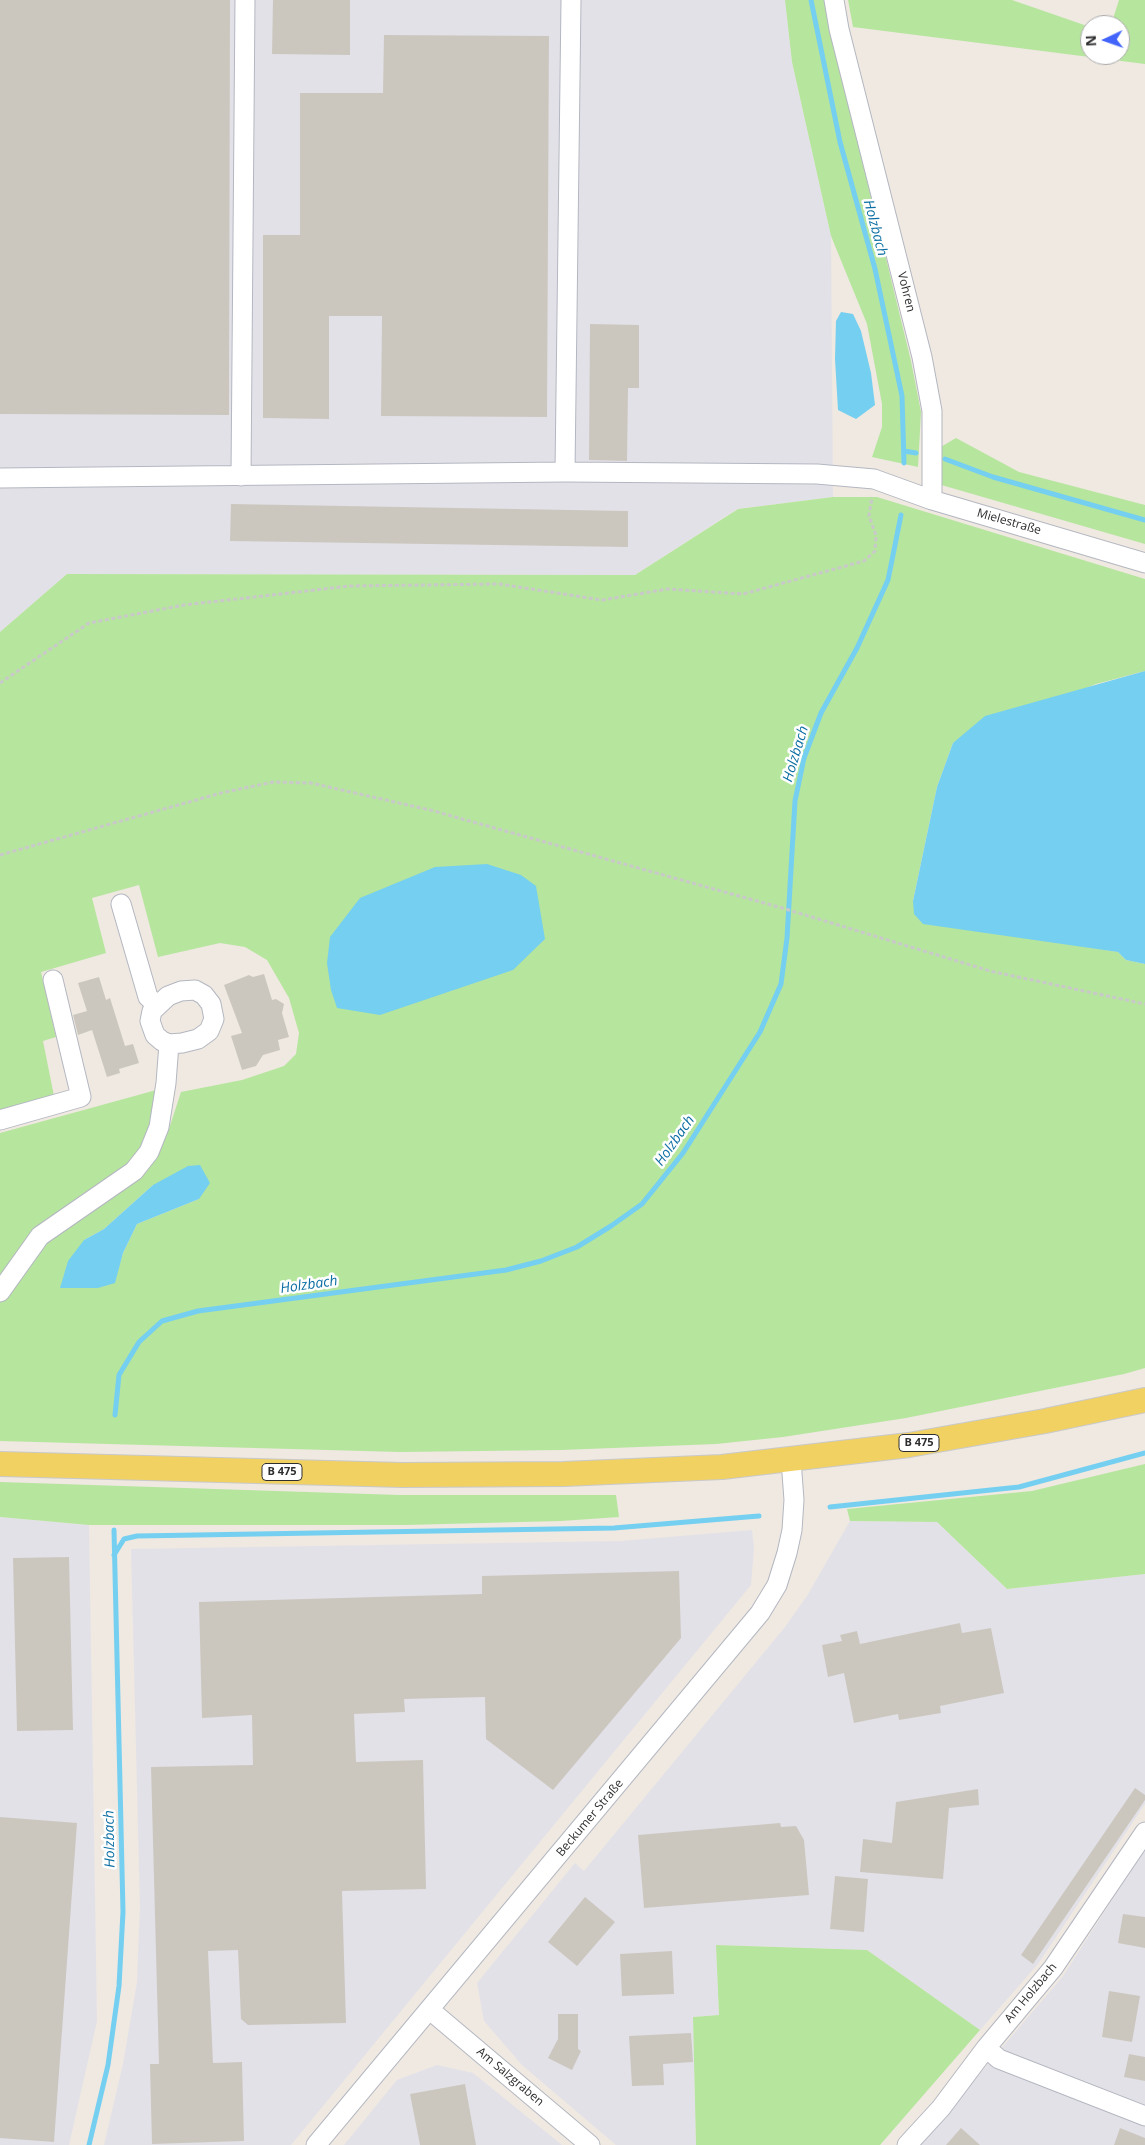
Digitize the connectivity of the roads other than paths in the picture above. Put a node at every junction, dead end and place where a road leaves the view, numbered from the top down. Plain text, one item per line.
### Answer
1 (245, 0) edge
2 (571, 0) edge
3 (834, 0) edge
4 (565, 472) junction
5 (241, 476) junction
6 (0, 478) edge
7 (932, 500) junction
8 (1145, 562) edge
9 (121, 904) dead end
10 (54, 980) dead end
11 (157, 1005) junction
12 (169, 1044) junction
13 (0, 1120) edge
14 (0, 1292) edge
15 (1145, 1400) edge
16 (791, 1460) junction
17 (0, 1464) edge
18 (1145, 1832) edge
19 (430, 2010) junction
20 (986, 2048) junction
21 (1145, 2116) edge
22 (316, 2145) edge
23 (590, 2145) edge
24 (907, 2145) edge

1 - 5 street
2 - 4 street
3 - 7 street, Vohren
4 - 5 street, Mielestraße
4 - 7 street, Mielestraße
5 - 6 street, Mielestraße
7 - 8 street, Mielestraße
9 - 11 street
10 - 13 street
11 - 12 street
11 - 12 street
12 - 14 street
15 - 16 main road, B 475
16 - 17 main road, B 475
16 - 19 street, Beckumer Straße
18 - 20 street, Am Holzbach
19 - 22 street, Beckumer Straße
19 - 23 street, Am Salzgraben
20 - 21 street
20 - 24 street, Am Holzbach

